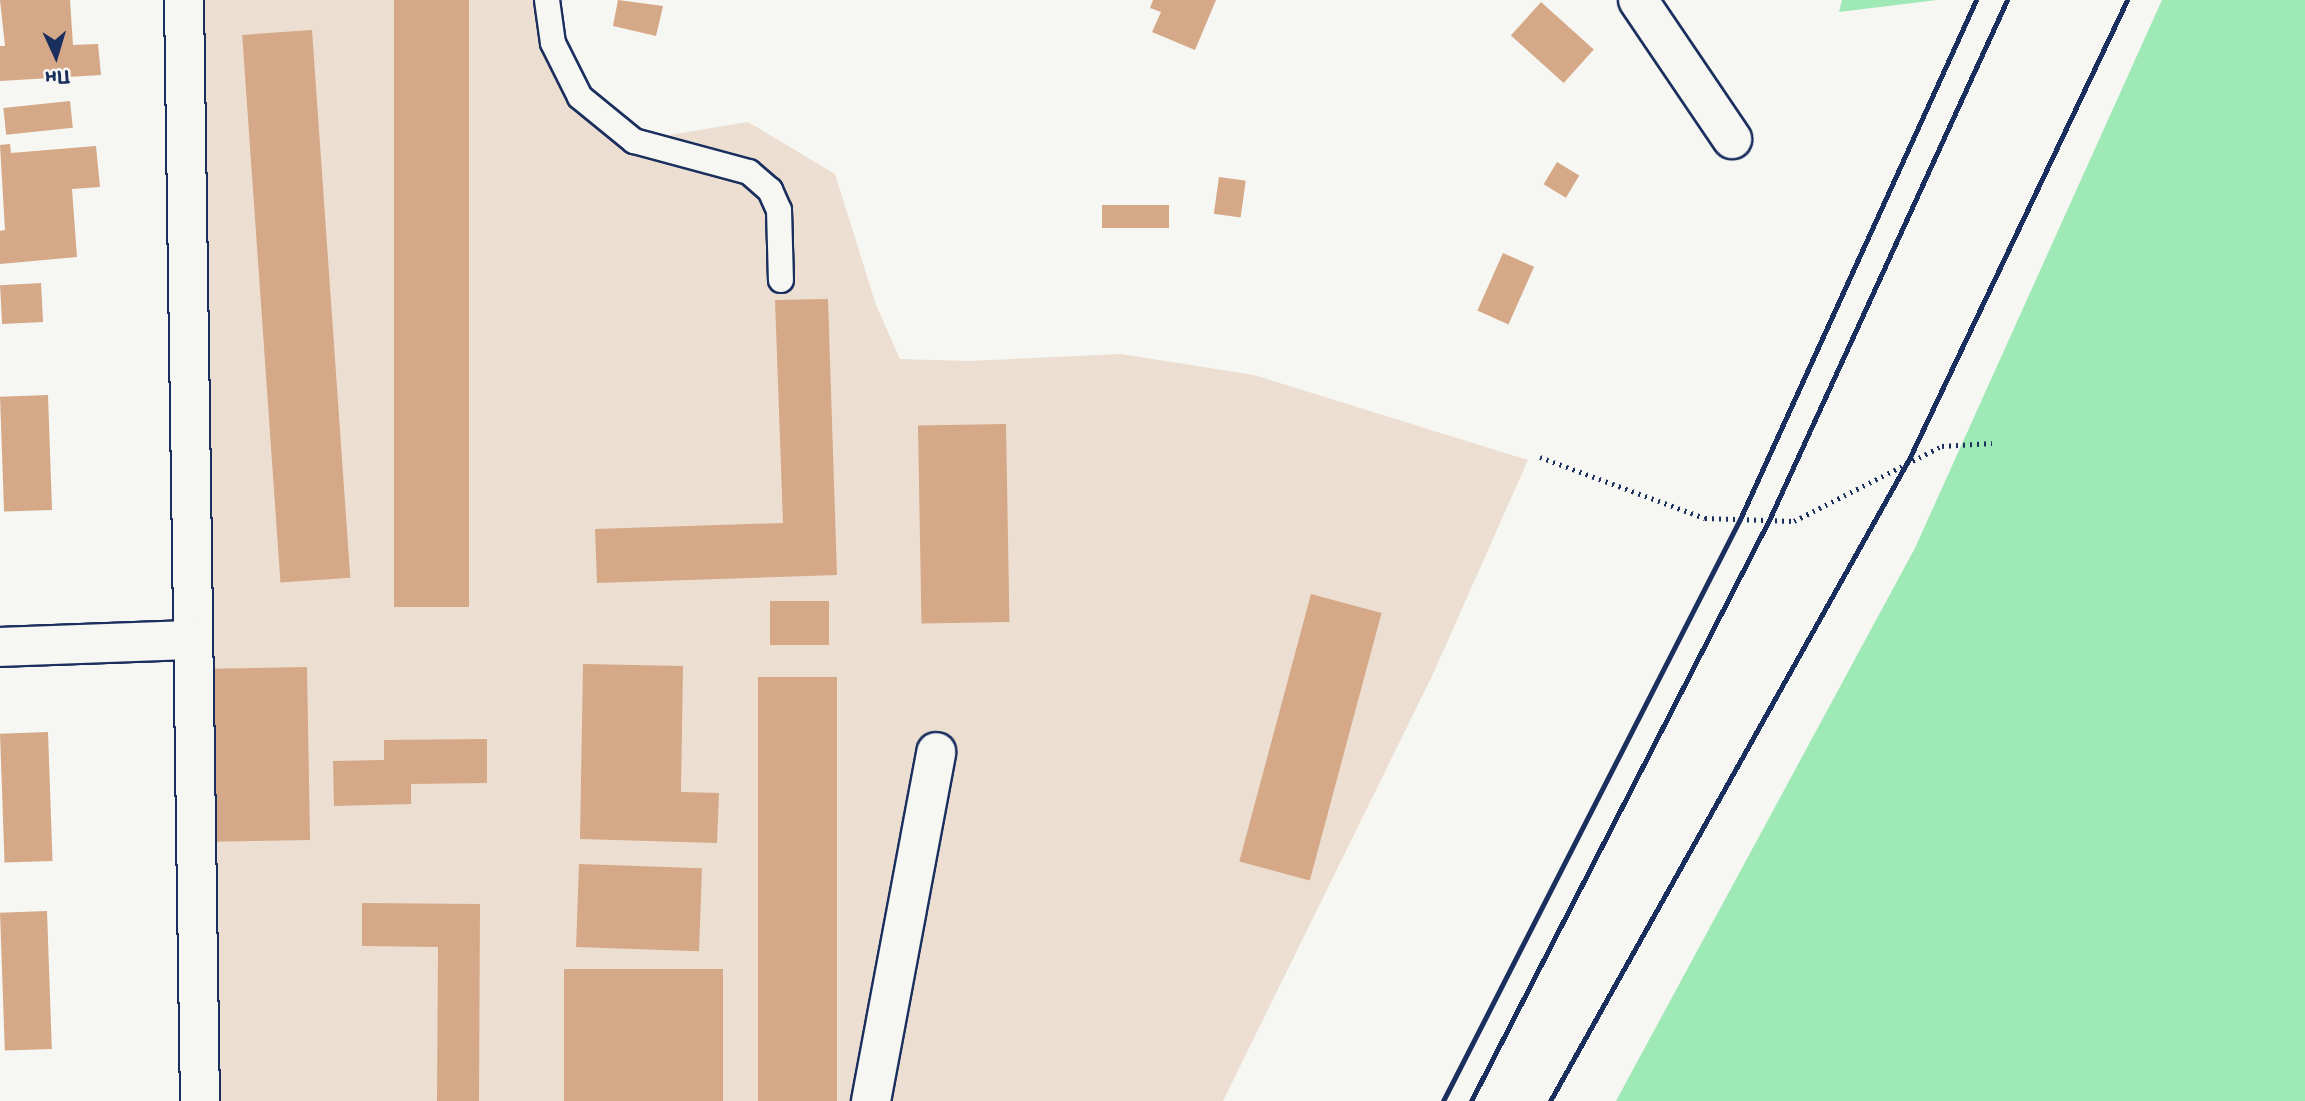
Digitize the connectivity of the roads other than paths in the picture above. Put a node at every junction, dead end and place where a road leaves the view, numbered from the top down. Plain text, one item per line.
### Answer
1 (184, 0) edge
2 (547, 0) edge
3 (1639, 0) edge
4 (1732, 139) dead end
5 (781, 280) dead end
6 (191, 640) junction
7 (0, 647) edge
8 (936, 751) dead end
9 (200, 1101) edge
10 (871, 1101) edge

1 - 6 street
2 - 5 lane
3 - 4 street
6 - 7 street
6 - 9 street
8 - 10 street

